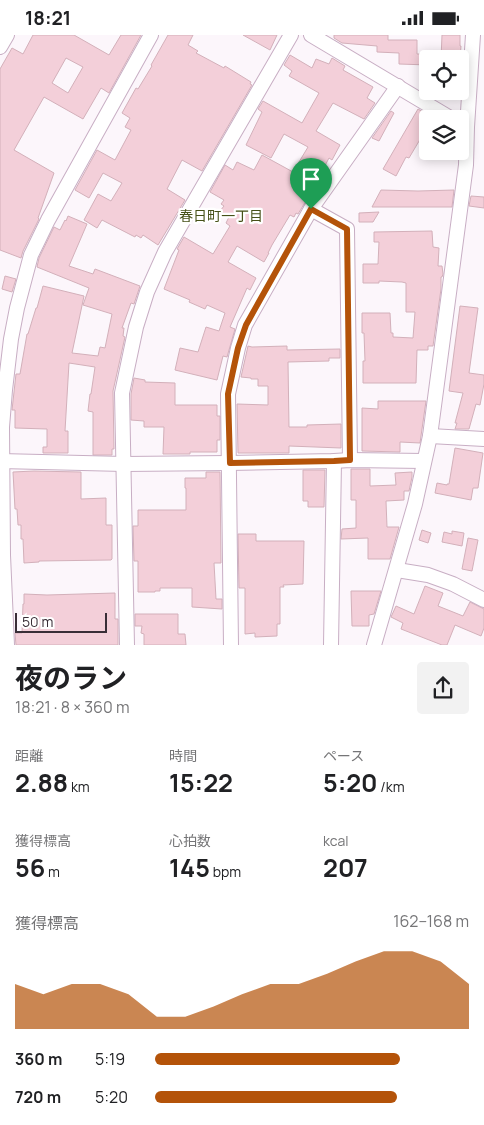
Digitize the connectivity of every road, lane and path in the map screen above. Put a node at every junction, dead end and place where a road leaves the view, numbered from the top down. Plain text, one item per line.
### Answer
1 (7, 35) edge
2 (151, 35) edge
3 (291, 35) edge
4 (311, 35) edge
5 (474, 35) edge
6 (0, 47) edge
7 (398, 86) junction
8 (437, 110) edge
9 (465, 110) edge
10 (466, 160) edge
11 (311, 209) junction
12 (430, 436) junction
13 (484, 439) edge
14 (350, 460) junction
15 (1, 461) edge
16 (334, 461) junction
17 (424, 461) junction
18 (230, 463) junction
19 (124, 464) junction
20 (397, 570) junction
21 (484, 600) edge
22 (7, 645) edge
23 (127, 645) edge
24 (232, 645) edge
25 (331, 645) edge
26 (374, 645) edge

1 - 6 street
2 - 15 street
3 - 19 street
4 - 7 street
5 - 9 street
7 - 8 street
7 - 11 street
10 - 12 street
11 - 14 street
11 - 18 street
12 - 13 street
12 - 17 street
14 - 16 street
14 - 17 street
15 - 19 street
15 - 22 street
16 - 18 street
16 - 25 street
17 - 20 street
18 - 19 street
18 - 24 street
19 - 23 street
20 - 21 street
20 - 26 street

